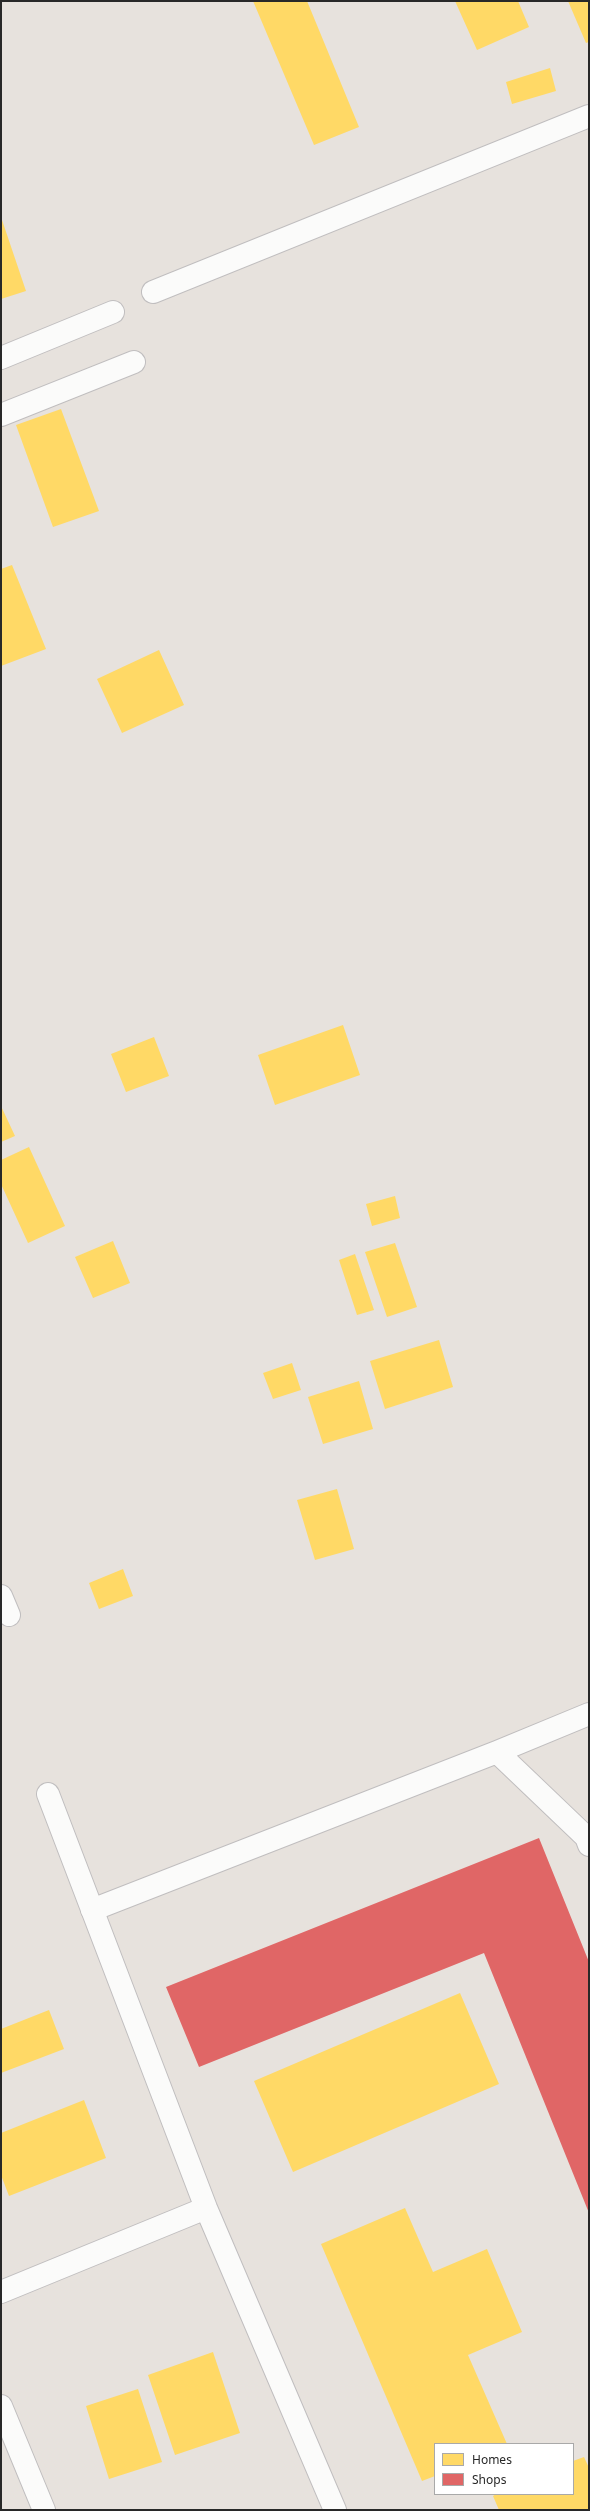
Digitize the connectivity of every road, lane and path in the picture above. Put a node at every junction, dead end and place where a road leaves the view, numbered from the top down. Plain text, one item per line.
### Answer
1 (589, 116) edge
2 (152, 292) dead end
3 (113, 312) dead end
4 (1, 358) edge
5 (134, 362) dead end
6 (1, 415) edge
7 (589, 1714) edge
8 (497, 1752) junction
9 (48, 1794) dead end
10 (589, 1845) edge
11 (92, 1910) junction
12 (206, 2208) junction
13 (1, 2292) edge
14 (1, 2406) edge
15 (44, 2510) edge
16 (335, 2510) edge

1 - 2 street
3 - 4 street
5 - 6 street
7 - 8 street
8 - 10 street
8 - 11 street
9 - 11 street
11 - 12 street
12 - 13 street
12 - 16 street
14 - 15 street

